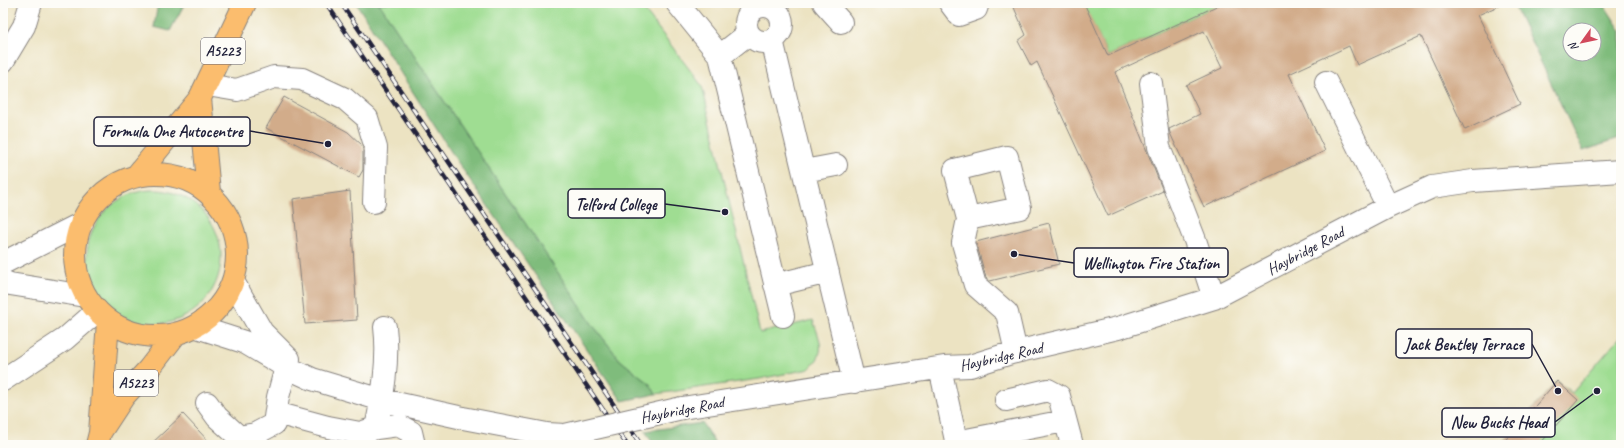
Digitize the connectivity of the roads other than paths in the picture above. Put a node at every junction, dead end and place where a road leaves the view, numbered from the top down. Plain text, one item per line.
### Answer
1 (31, 3) edge
2 (245, 3) edge
3 (677, 3) edge
4 (824, 3) edge
5 (950, 3) edge
6 (978, 3) edge
7 (786, 9) edge
8 (746, 17) edge
9 (841, 22) dead end
10 (772, 40) junction
11 (720, 56) junction
12 (3, 62) edge
13 (1326, 82) dead end
14 (1151, 83) dead end
15 (203, 92) junction
16 (836, 165) dead end
17 (804, 171) junction
18 (1621, 171) edge
19 (137, 176) junction
20 (209, 192) junction
21 (374, 202) dead end
22 (1388, 207) junction
23 (968, 219) dead end
24 (82, 222) junction
25 (3, 263) edge
26 (828, 272) junction
27 (3, 281) edge
28 (234, 282) junction
29 (775, 285) junction
30 (1214, 298) junction
31 (97, 310) junction
32 (783, 316) dead end
33 (197, 326) junction
34 (385, 327) dead end
35 (175, 335) junction
36 (1014, 353) junction
37 (286, 367) junction
38 (942, 368) junction
39 (312, 379) junction
40 (3, 380) edge
41 (854, 382) junction
42 (382, 400) junction
43 (1006, 400) dead end
44 (207, 403) dead end
45 (276, 413) junction
46 (1065, 421) junction
47 (366, 435) edge
48 (98, 439) edge
49 (417, 443) edge
50 (956, 443) edge
51 (1072, 445) edge

1 - 12 street
2 - 15 main road, A5223
3 - 11 street
4 - 9 street
5 - 6 street
7 - 8 street
7 - 10 street
8 - 10 street
8 - 11 street
10 - 17 street
11 - 29 street
13 - 22 street
14 - 30 street
15 - 19 main road, A5223
15 - 20 main road
15 - 21 street
16 - 17 street
17 - 26 street
18 - 22 street, Haybridge Road
19 - 20 main road
19 - 24 main road
20 - 28 main road
22 - 30 street, Haybridge Road
23 - 36 street
24 - 25 street
24 - 31 main road
26 - 29 street
26 - 41 street
27 - 31 street
28 - 33 main road
28 - 39 street
29 - 32 street
30 - 36 street, Haybridge Road
31 - 35 main road
31 - 40 street
31 - 48 main road, A5223
33 - 35 main road
33 - 37 street, Haybridge Road
34 - 42 street
35 - 48 main road, A5223
36 - 38 street, Haybridge Road
37 - 39 street, Haybridge Road
37 - 45 street
38 - 41 street, Haybridge Road
38 - 50 street
39 - 42 street, Haybridge Road
41 - 42 street, Haybridge Road, bridge
42 - 47 street
43 - 46 street
44 - 45 street
45 - 47 street
46 - 50 street
46 - 51 street
47 - 49 street

